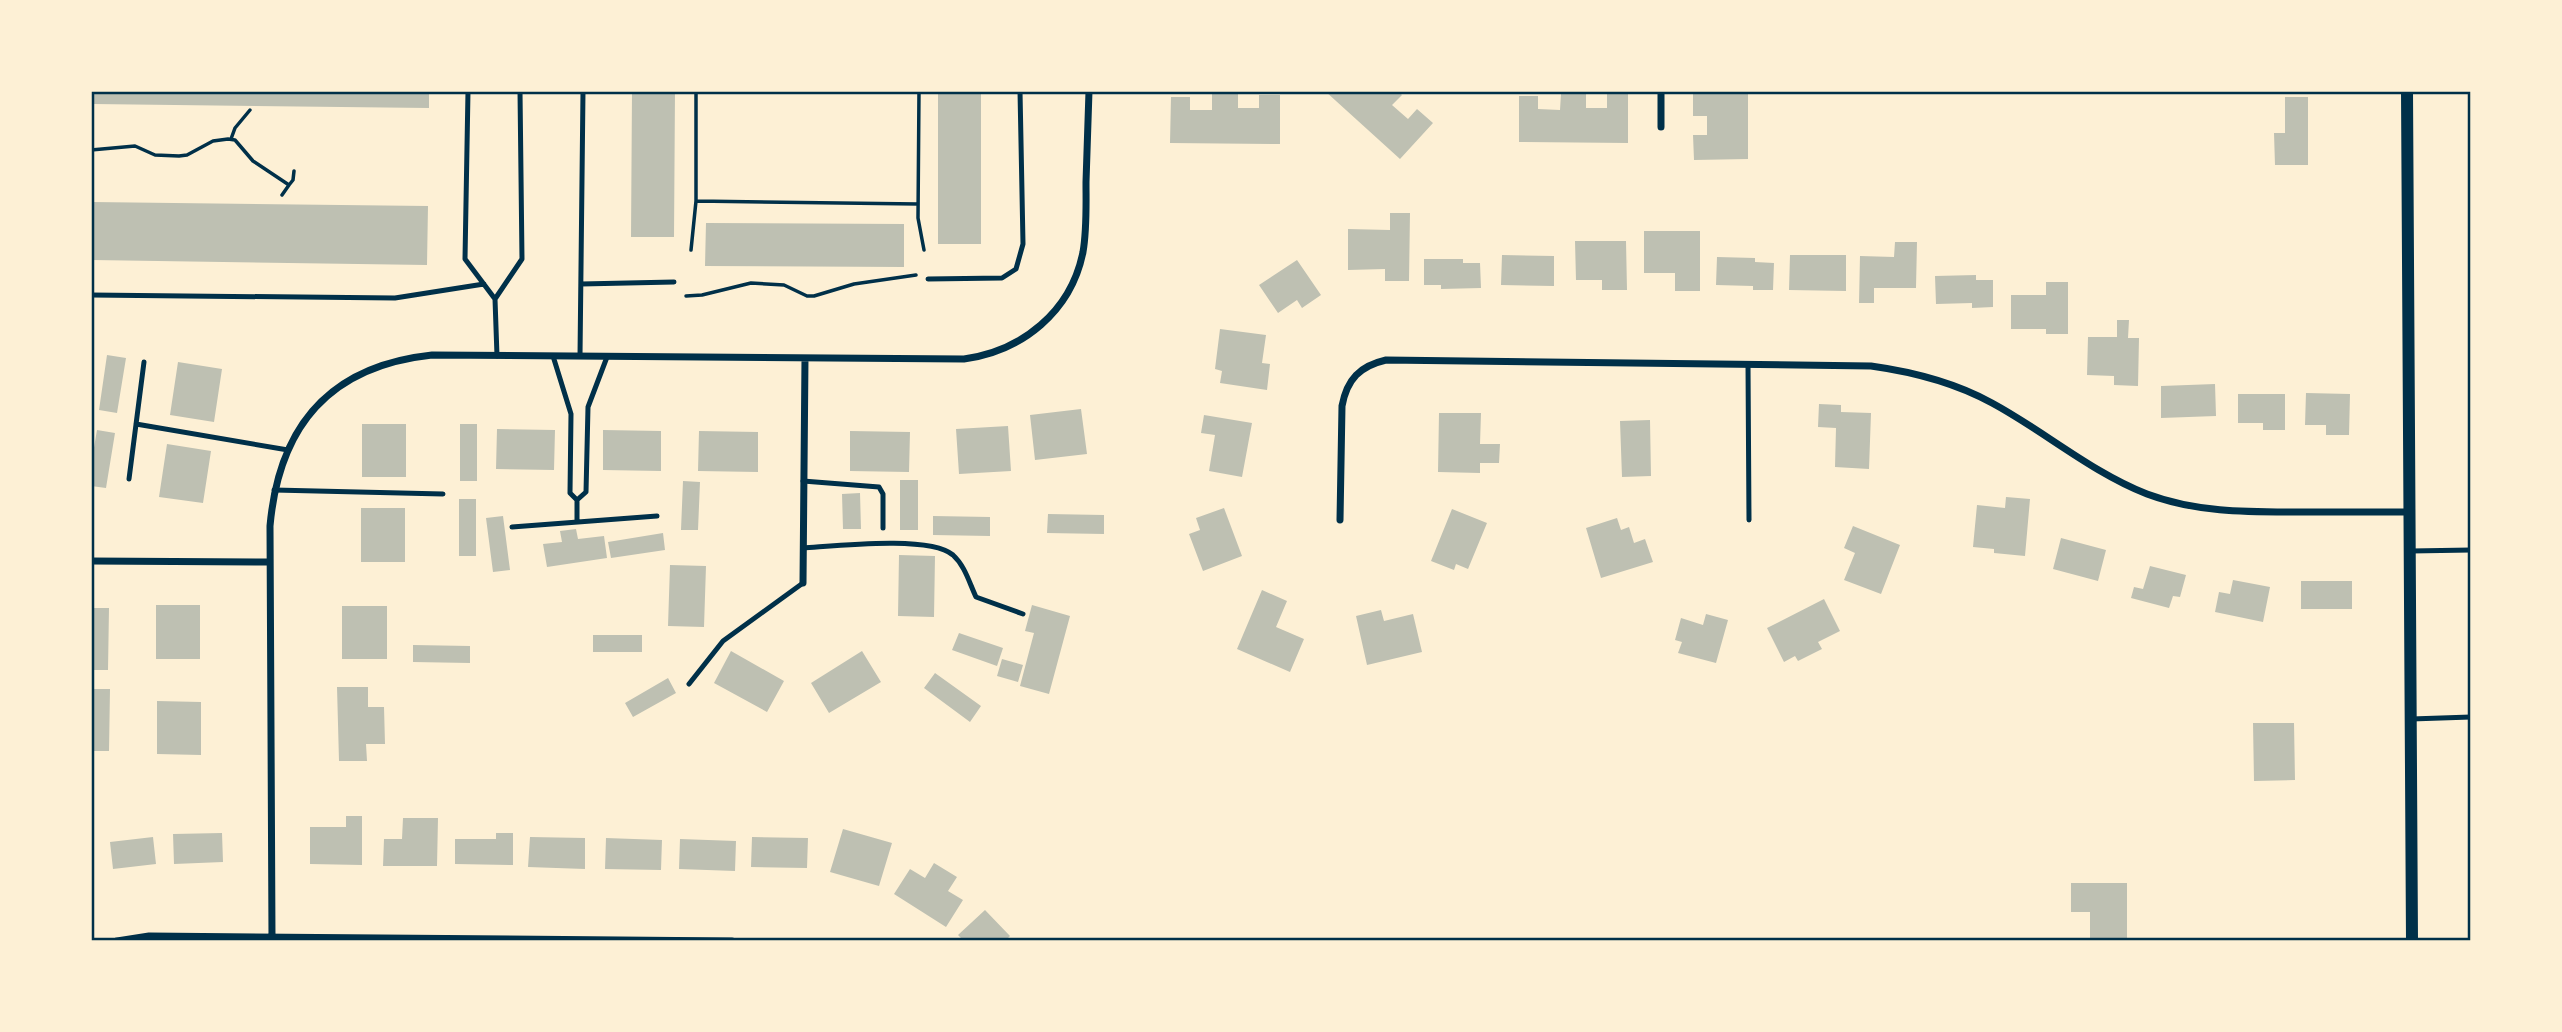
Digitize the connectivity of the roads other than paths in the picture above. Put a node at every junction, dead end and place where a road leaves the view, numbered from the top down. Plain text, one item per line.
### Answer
1 (468, 91) edge
2 (520, 91) edge
3 (583, 91) edge
4 (1020, 91) edge
5 (1089, 91) edge
6 (1661, 91) edge
7 (2407, 91) edge
8 (1661, 127) dead end
9 (929, 279) dead end
10 (674, 282) dead end
11 (484, 284) junction
12 (581, 284) junction
13 (91, 295) edge
14 (495, 299) junction
15 (497, 356) junction
16 (553, 356) junction
17 (580, 356) junction
18 (607, 357) junction
19 (805, 358) junction
20 (144, 362) dead end
21 (1748, 364) junction
22 (136, 424) junction
23 (288, 450) junction
24 (128, 479) dead end
25 (803, 481) junction
26 (274, 490) junction
27 (443, 494) dead end
28 (578, 500) junction
29 (2410, 512) junction
30 (657, 516) dead end
31 (1340, 520) dead end
32 (1749, 520) dead end
33 (577, 521) junction
34 (512, 527) dead end
35 (883, 527) dead end
36 (803, 548) junction
37 (2471, 550) edge
38 (2411, 551) junction
39 (91, 561) edge
40 (270, 562) junction
41 (803, 583) joint
42 (1023, 614) dead end
43 (689, 684) dead end
44 (2471, 716) edge
45 (2411, 719) junction
46 (272, 937) junction
47 (117, 941) edge
48 (732, 941) edge
49 (2412, 941) edge

1 - 11 lane
2 - 14 lane
3 - 12 lane
4 - 9 lane
5 - 19 street
6 - 8 street
7 - 29 street
10 - 12 lane
11 - 13 lane
11 - 14 lane
12 - 17 lane
14 - 15 lane
15 - 16 street
15 - 23 street
16 - 17 street
16 - 28 lane
17 - 18 street
18 - 19 street
18 - 28 lane
19 - 25 street
20 - 22 lane
21 - 29 street
21 - 31 street
21 - 32 lane
22 - 23 lane
22 - 24 lane
23 - 26 street
25 - 35 lane
25 - 36 street
26 - 27 lane
26 - 40 street
28 - 33 lane
29 - 38 street
30 - 33 lane
33 - 34 lane
36 - 41 street
36 - 42 lane
37 - 38 lane
38 - 45 street
39 - 40 street
40 - 46 street
41 - 43 lane
44 - 45 lane
45 - 49 street
46 - 47 street
46 - 48 street

